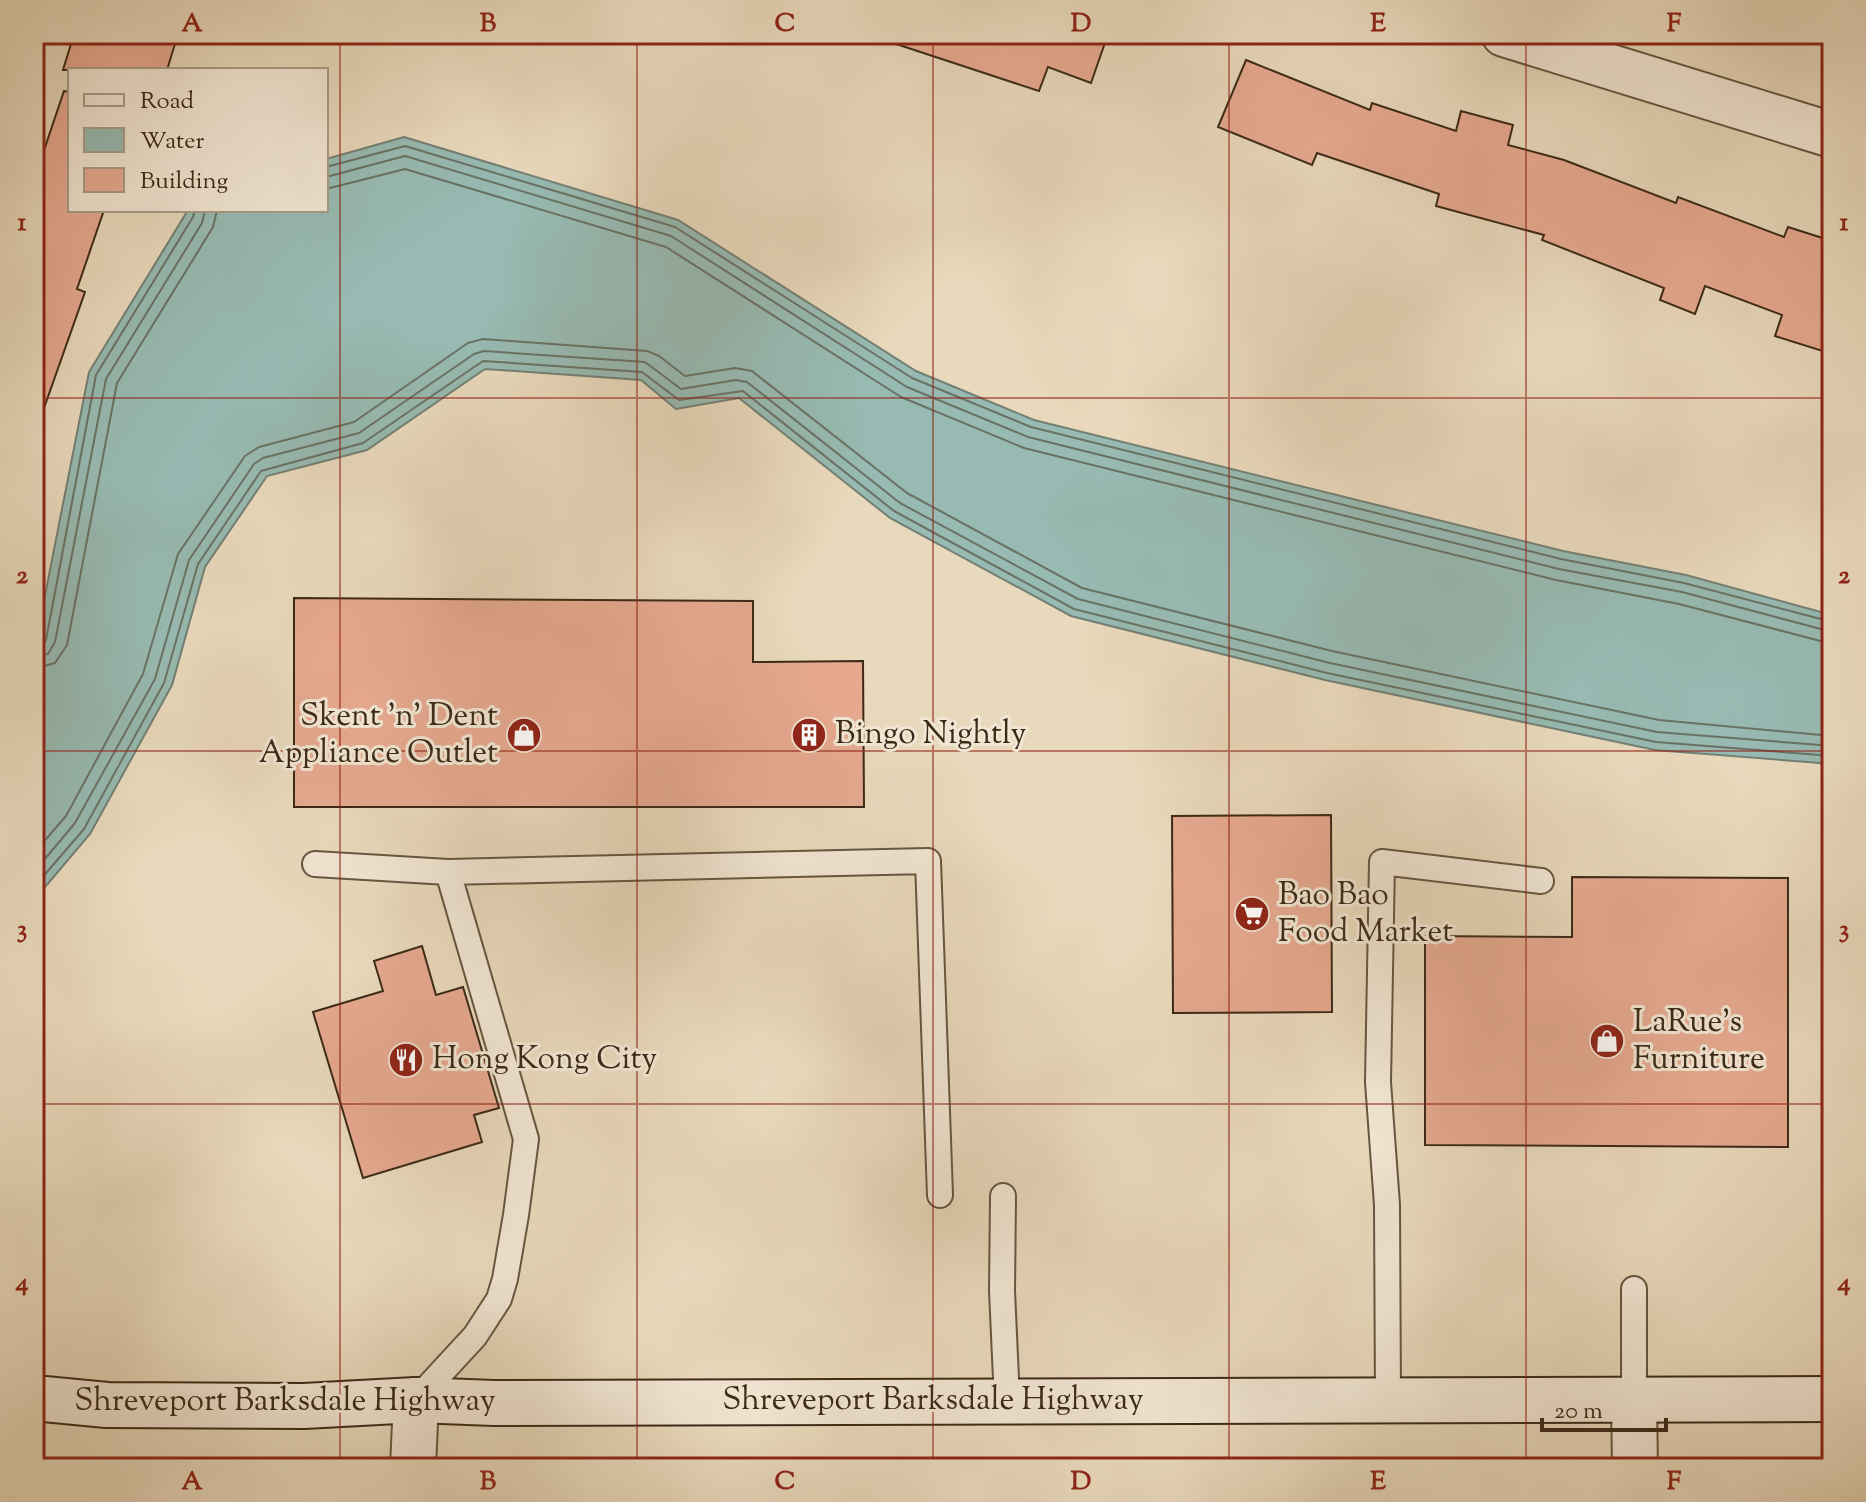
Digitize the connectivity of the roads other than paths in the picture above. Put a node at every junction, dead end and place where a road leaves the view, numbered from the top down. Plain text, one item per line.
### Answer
1 (1504, 34) edge
2 (1832, 135) edge
3 (315, 864) dead end
4 (448, 872) junction
5 (1541, 881) dead end
6 (940, 1195) dead end
7 (1003, 1196) dead end
8 (1634, 1289) dead end
9 (34, 1398) edge
10 (1388, 1399) junction
11 (1832, 1399) edge
12 (416, 1400) junction
13 (1007, 1401) junction
14 (1634, 1401) junction
15 (413, 1468) edge
16 (1635, 1468) edge

1 - 2 main road
3 - 4 lane
4 - 6 lane
4 - 12 lane
5 - 10 lane
7 - 13 lane
8 - 14 lane
9 - 12 main road, Shreveport Barksdale Highway
10 - 13 main road, Shreveport Barksdale Highway
10 - 14 main road, Shreveport Barksdale Highway
11 - 14 main road, Shreveport Barksdale Highway
12 - 13 main road, Shreveport Barksdale Highway
12 - 15 main road
14 - 16 main road

